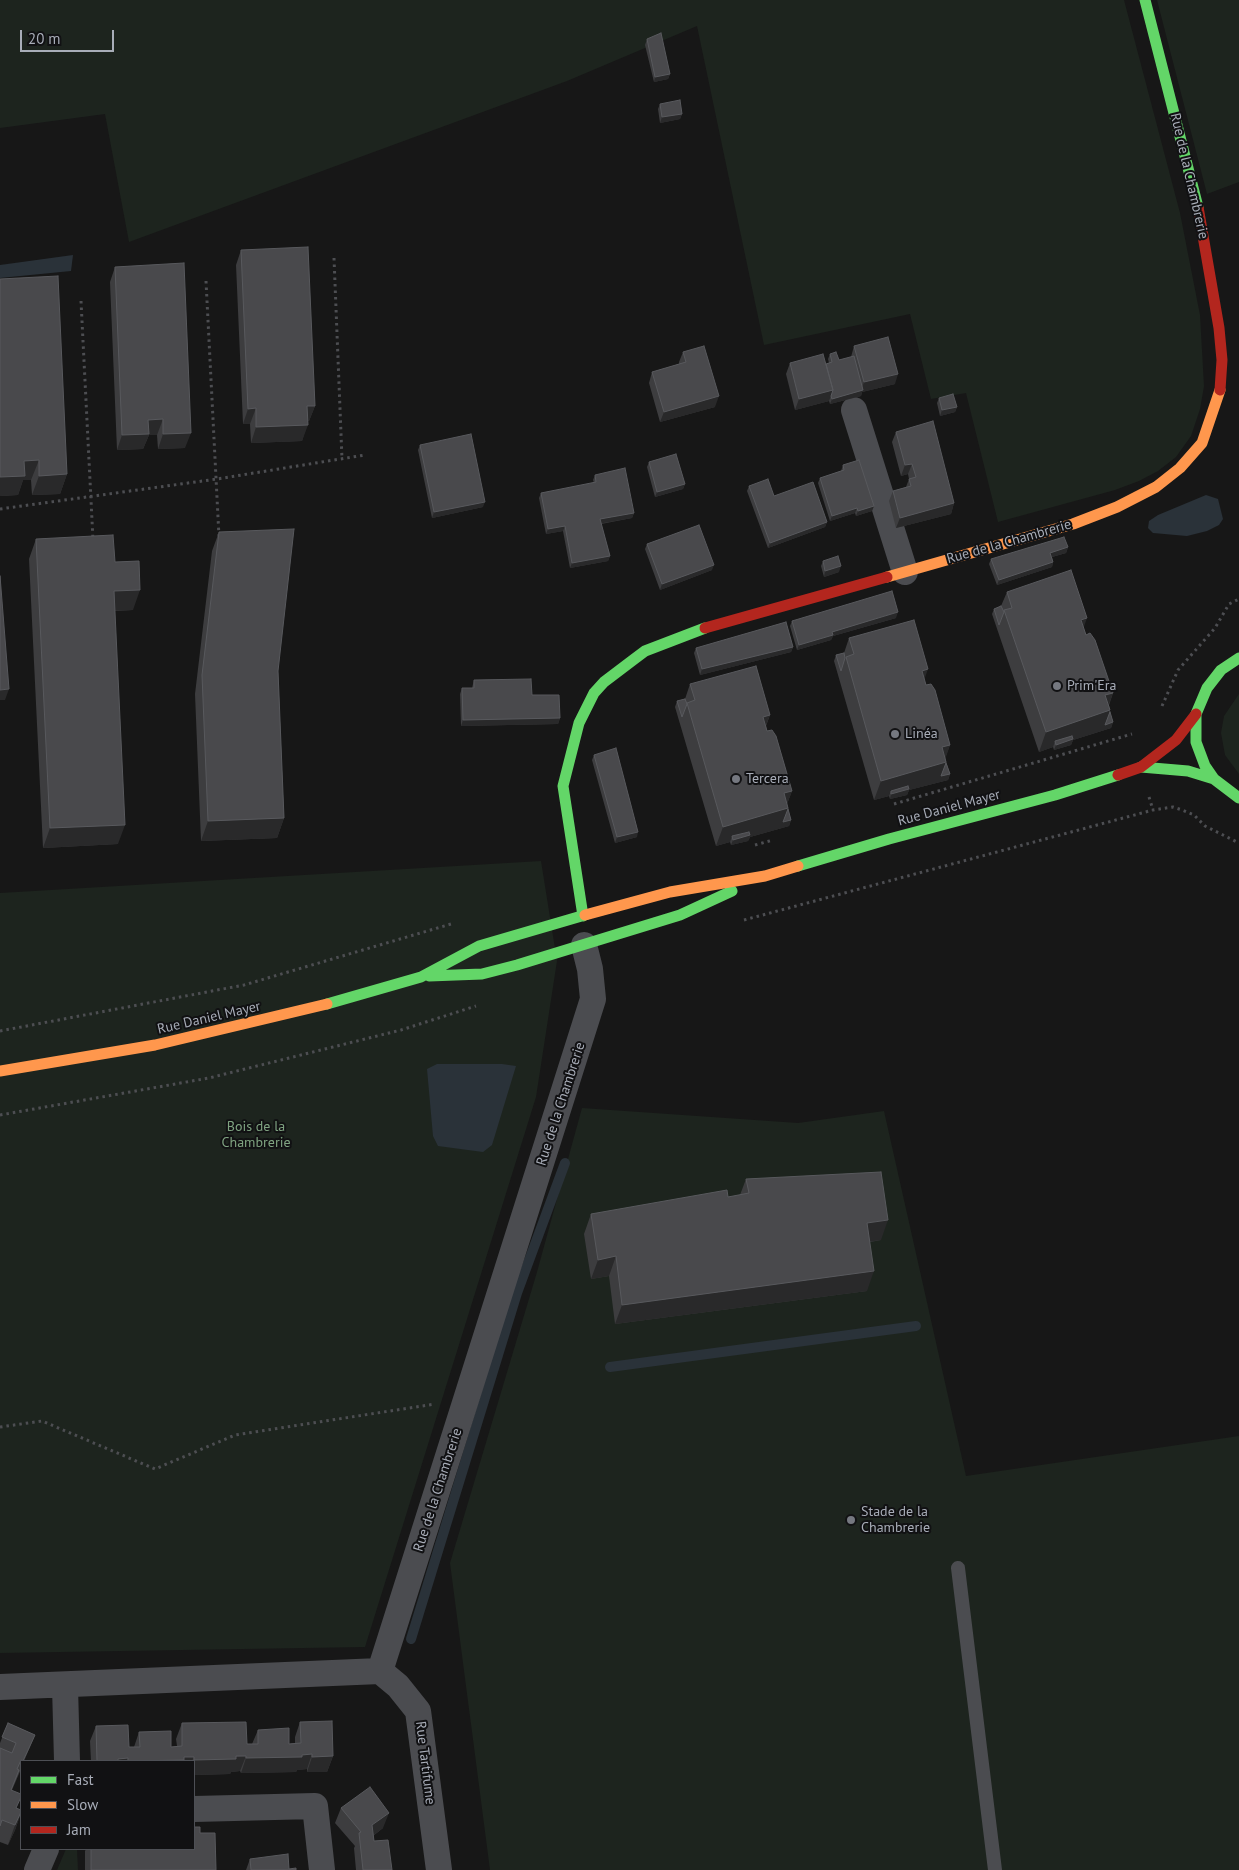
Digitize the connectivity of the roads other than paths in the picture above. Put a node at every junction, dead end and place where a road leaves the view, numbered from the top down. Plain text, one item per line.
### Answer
1 (1146, 0) edge
2 (854, 410) dead end
3 (905, 572) junction
4 (1239, 658) edge
5 (1196, 714) junction
6 (1141, 767) junction
7 (1214, 779) junction
8 (1239, 798) edge
9 (765, 876) junction
10 (583, 916) junction
11 (584, 944) junction
12 (422, 977) junction
13 (0, 1071) edge
14 (958, 1568) dead end
15 (380, 1670) junction
16 (65, 1686) junction
17 (0, 1687) edge
18 (67, 1760) edge
19 (195, 1808) edge
20 (46, 1850) edge
21 (37, 1870) edge
22 (322, 1870) edge
23 (439, 1870) edge
24 (995, 1870) edge

1 - 3 main road, Rue de la Chambrerie
2 - 3 street
3 - 10 main road, Rue de la Chambrerie
4 - 5 main road
5 - 6 main road, Rue Daniel Mayer
5 - 7 main road
6 - 7 main road, Rue Daniel Mayer
6 - 9 main road, Rue Daniel Mayer
7 - 8 main road
9 - 10 main road, Rue Daniel Mayer
9 - 11 main road, Rue Daniel Mayer
10 - 12 main road, Rue Daniel Mayer
11 - 12 main road, Rue Daniel Mayer
11 - 15 street, Rue de la Chambrerie
12 - 13 main road, Rue Daniel Mayer
14 - 24 lane
15 - 16 street
15 - 23 street, Rue Tartifume
16 - 17 street
16 - 18 street
19 - 22 street
20 - 21 street

